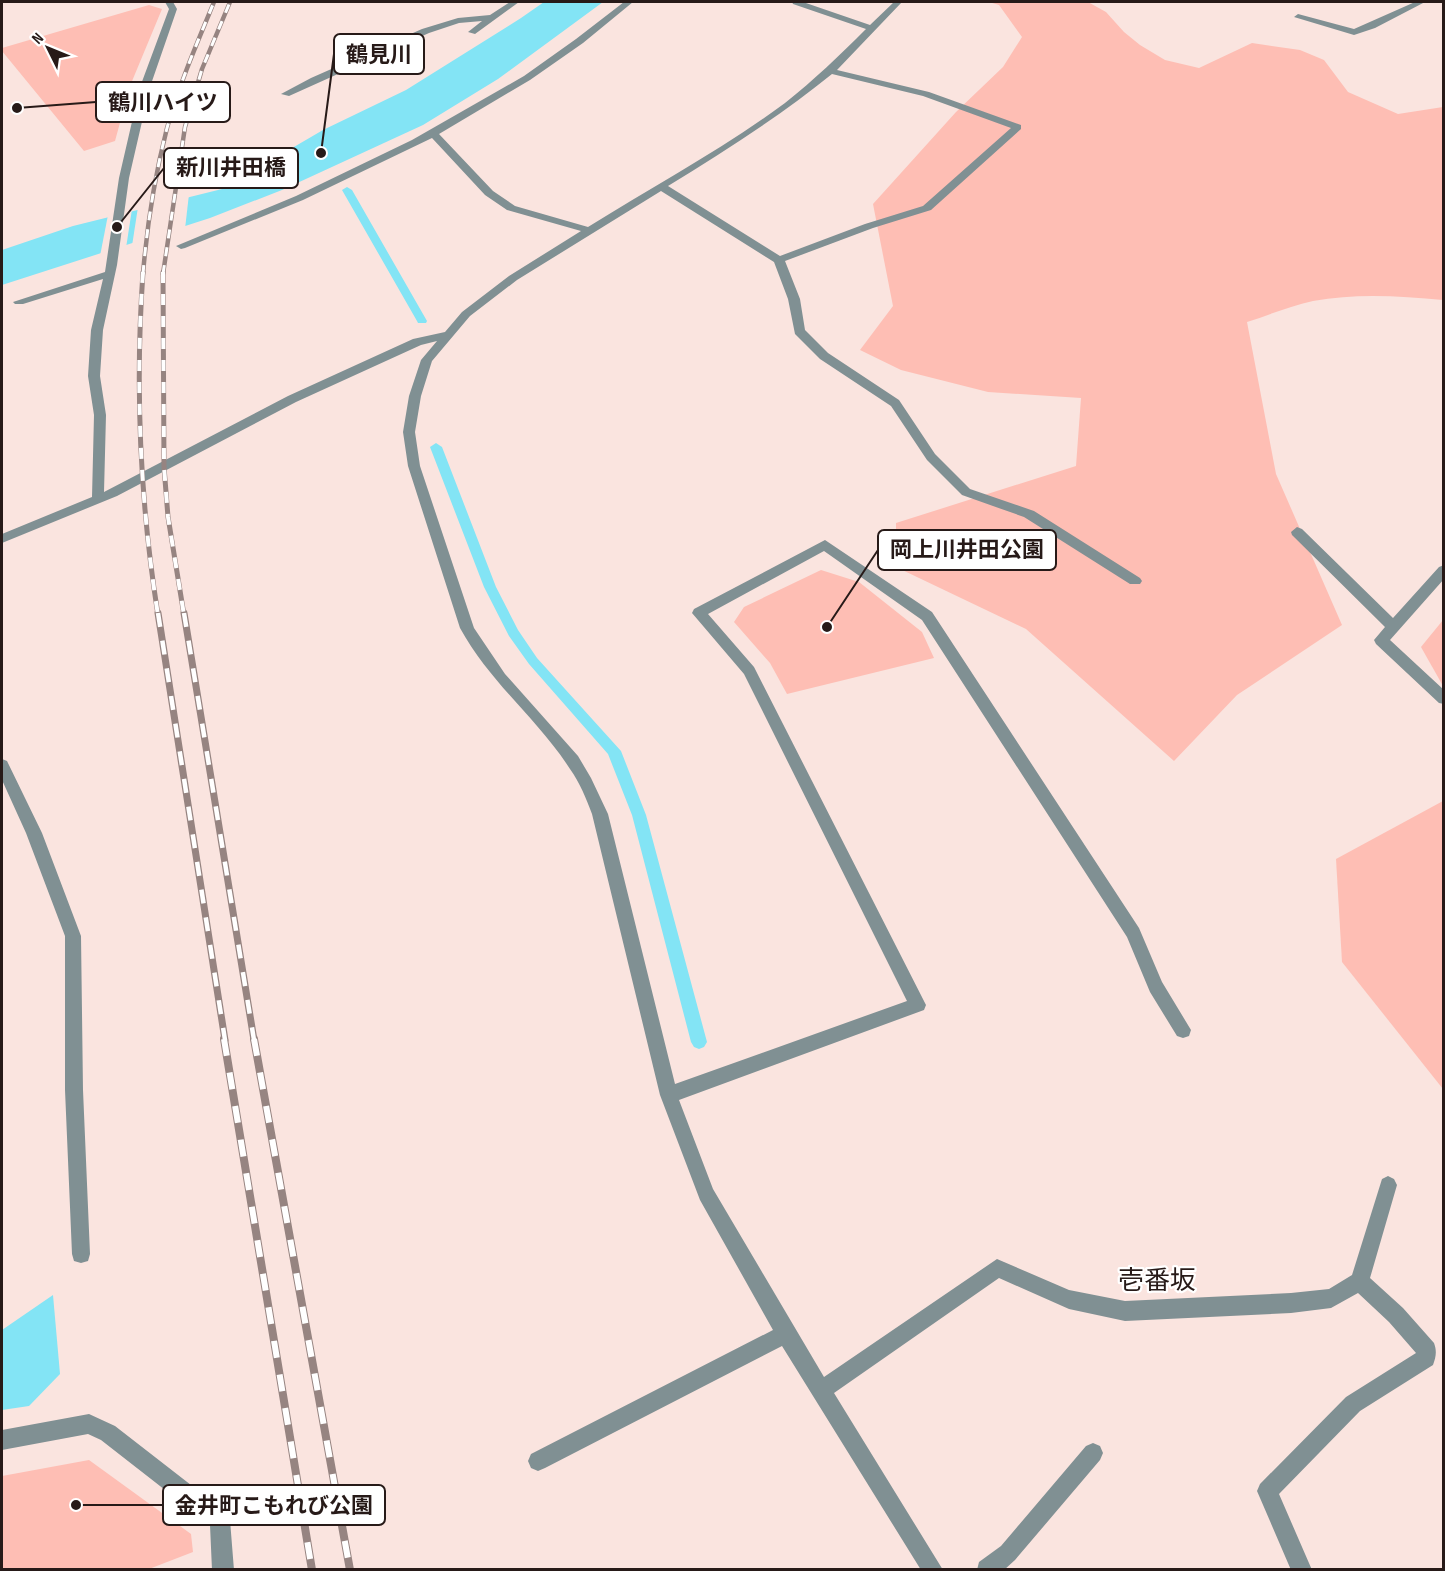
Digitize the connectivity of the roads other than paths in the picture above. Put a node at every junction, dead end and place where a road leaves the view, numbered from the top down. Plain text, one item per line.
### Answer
1 (168, 2) edge
2 (515, 2) edge
3 (629, 2) edge
4 (796, 2) edge
5 (898, 2) edge
6 (1421, 2) edge
7 (1298, 17) dead end
8 (492, 18) junction
9 (871, 28) junction
10 (472, 32) dead end
11 (830, 71) junction
12 (286, 94) dead end
13 (433, 133) junction
14 (662, 187) junction
15 (588, 230) junction
16 (181, 246) dead end
17 (779, 260) junction
18 (110, 270) junction
19 (19, 302) dead end
20 (447, 335) junction
21 (98, 498) junction
22 (1297, 532) dead end
23 (2, 538) edge
24 (1443, 570) edge
25 (1135, 581) dead end
26 (1393, 627) junction
27 (1443, 699) edge
28 (2, 765) edge
29 (1183, 1030) dead end
30 (669, 1095) junction
31 (1388, 1185) dead end
32 (81, 1254) dead end
33 (1360, 1281) junction
34 (786, 1334) junction
35 (822, 1390) junction
36 (2, 1440) edge
37 (1093, 1453) dead end
38 (538, 1461) dead end
39 (223, 1569) edge
40 (933, 1569) edge
41 (987, 1569) edge
42 (1302, 1569) edge

1 - 18 street
2 - 8 street
3 - 13 street
4 - 9 street
5 - 9 street
6 - 7 street
8 - 10 street
8 - 12 street
9 - 11 street
11 - 14 street
11 - 17 street
13 - 15 street
13 - 16 street
14 - 15 street
14 - 17 street
15 - 20 street
17 - 25 street
18 - 19 street
18 - 21 street
20 - 21 street
20 - 30 street
21 - 23 street
22 - 26 street
24 - 26 street
26 - 27 street
28 - 32 street
29 - 30 street
30 - 34 street
31 - 33 street
33 - 35 street, 壱番坂
33 - 42 street
34 - 35 street
34 - 38 street
35 - 40 street
36 - 39 street
37 - 41 street

